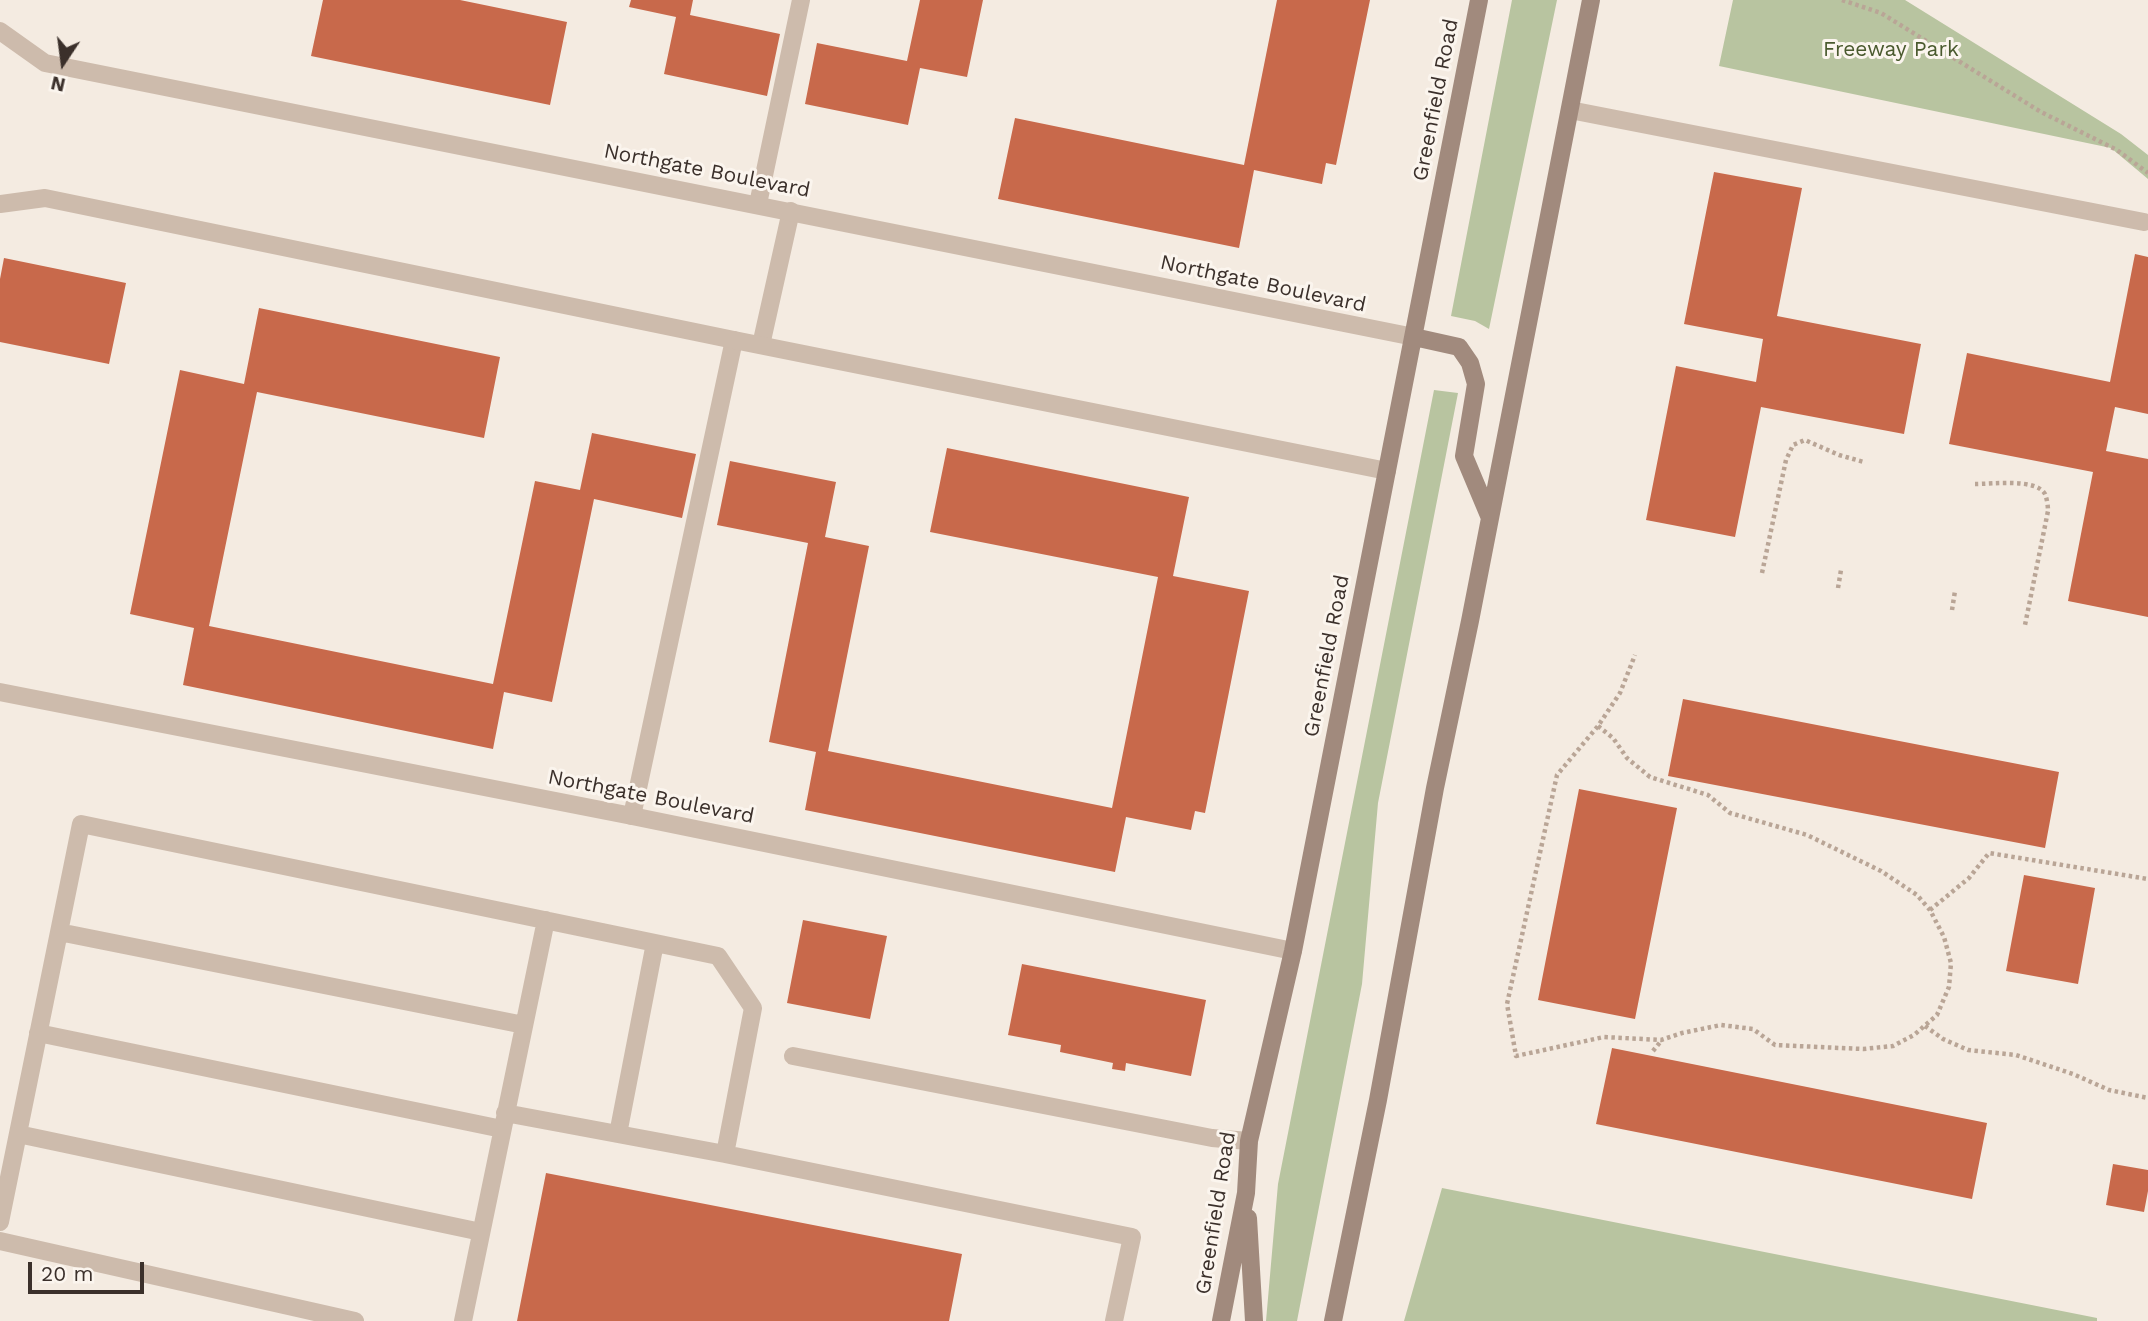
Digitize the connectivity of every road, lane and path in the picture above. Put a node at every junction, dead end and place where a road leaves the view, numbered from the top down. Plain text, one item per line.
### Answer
1 (801, 0) edge
2 (1479, 0) edge
3 (1591, 0) edge
4 (1842, 0) edge
5 (0, 31) edge
6 (1570, 110) junction
7 (2148, 173) edge
8 (0, 204) edge
9 (758, 204) junction
10 (791, 211) junction
11 (2144, 222) dead end
12 (1414, 337) junction
13 (734, 340) junction
14 (761, 345) junction
15 (1864, 462) dead end
16 (1387, 471) junction
17 (1975, 484) dead end
18 (1490, 518) junction
19 (1841, 570) dead end
20 (1762, 573) dead end
21 (1838, 588) dead end
22 (1955, 591) dead end
23 (1952, 610) dead end
24 (2025, 625) dead end
25 (1635, 655) dead end
26 (0, 692) edge
27 (1598, 726) junction
28 (632, 816) junction
29 (2148, 878) edge
30 (1930, 910) junction
31 (546, 920) junction
32 (59, 932) junction
33 (655, 943) junction
34 (1293, 951) junction
35 (524, 1025) junction
36 (1925, 1026) junction
37 (38, 1033) junction
38 (1661, 1040) junction
39 (1653, 1051) dead end
40 (793, 1056) dead end
41 (2148, 1098) edge
42 (504, 1121) junction
43 (18, 1134) junction
44 (618, 1134) junction
45 (1249, 1142) junction
46 (724, 1154) junction
47 (1246, 1193) junction
48 (0, 1222) edge
49 (481, 1233) junction
50 (0, 1241) edge
51 (355, 1321) edge
52 (463, 1321) edge
53 (1114, 1321) edge
54 (1221, 1321) edge
55 (1254, 1321) edge
56 (1333, 1321) edge

1 - 9 street
2 - 12 main road, Greenfield Road
3 - 6 main road
4 - 7 path
5 - 9 street, Northgate Boulevard
6 - 11 street
6 - 18 main road
8 - 13 street
9 - 10 street, Northgate Boulevard
10 - 12 street, Northgate Boulevard
10 - 14 street
12 - 16 main road, Greenfield Road
12 - 18 main road
13 - 14 street
13 - 28 street
14 - 16 street
15 - 20 path
16 - 34 main road, Greenfield Road
17 - 24 path
18 - 56 main road
19 - 21 path
22 - 23 path
25 - 27 path
26 - 28 street, Northgate Boulevard
27 - 30 path
27 - 38 path
28 - 34 street, Northgate Boulevard
29 - 30 path
30 - 36 path
31 - 32 street
31 - 33 street
31 - 35 street
32 - 35 street
32 - 37 street
33 - 44 street
33 - 46 street
34 - 45 main road, Greenfield Road
35 - 42 street
36 - 38 path
36 - 41 path
37 - 42 street
37 - 43 street
38 - 39 path
40 - 45 street
42 - 44 street
42 - 49 street
43 - 48 street
43 - 49 street
44 - 46 street
45 - 47 main road, Greenfield Road
46 - 53 street
47 - 54 main road, Greenfield Road
47 - 55 main road
49 - 52 street
50 - 51 street

